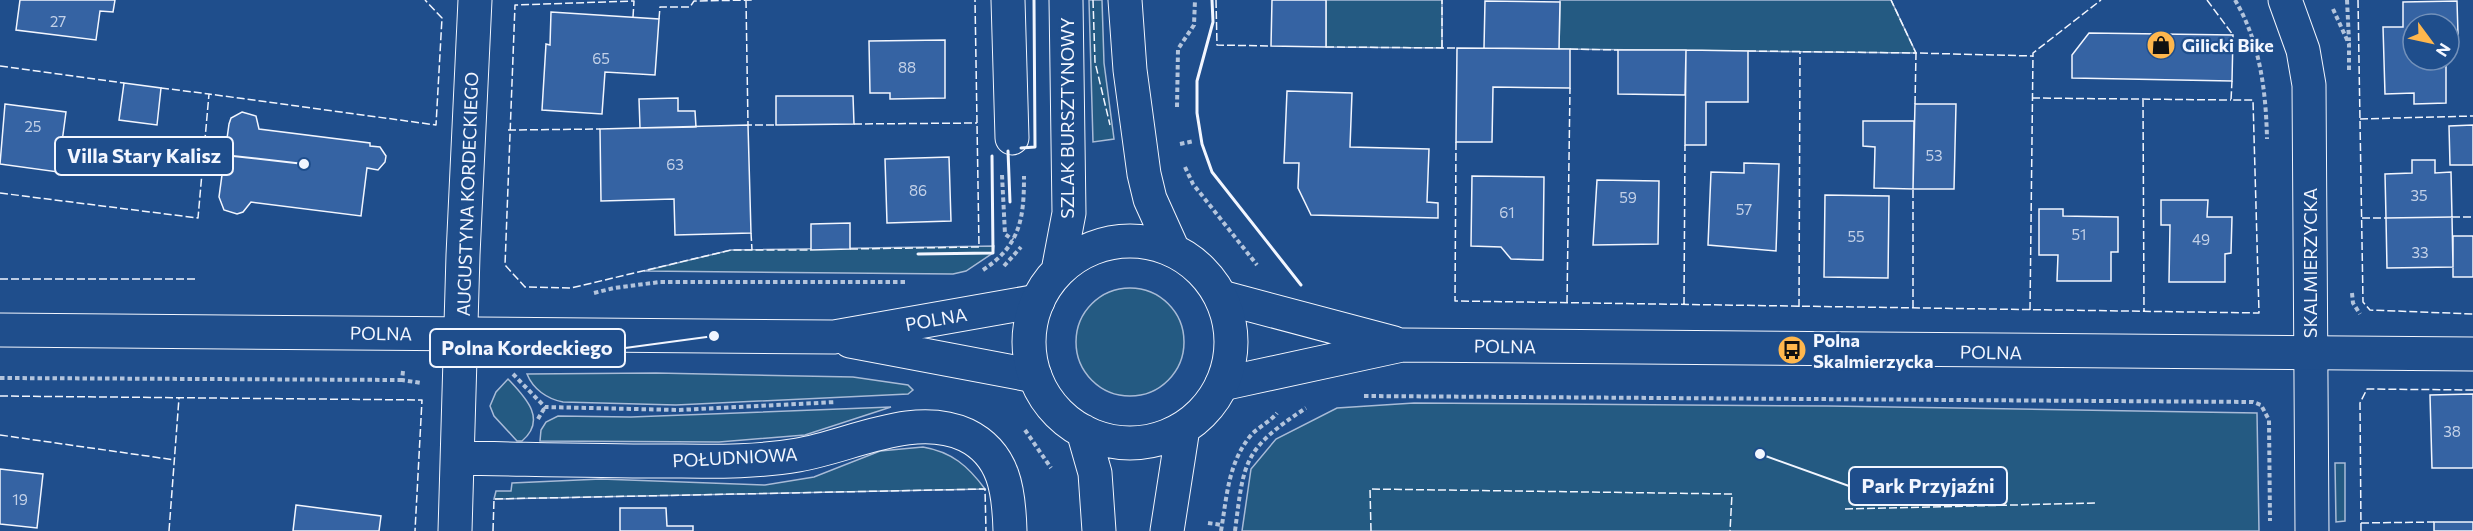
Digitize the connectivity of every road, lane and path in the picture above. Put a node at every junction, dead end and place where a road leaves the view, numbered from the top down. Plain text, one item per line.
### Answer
1 (476, 0) edge
2 (1008, 0) edge
3 (1066, 0) edge
4 (1125, 0) edge
5 (1195, 0) edge
6 (2235, 0) edge
7 (2284, 0) edge
8 (2329, 0) edge
9 (2347, 0) edge
10 (2349, 44) junction
11 (2349, 79) dead end
12 (1177, 118) dead end
13 (1180, 135) dead end
14 (2267, 142) dead end
15 (1018, 152) junction
16 (1183, 152) dead end
17 (1184, 160) dead end
18 (1013, 240) junction
19 (1027, 240) dead end
20 (1173, 250) junction
21 (1002, 268) dead end
22 (1058, 270) junction
23 (981, 271) dead end
24 (1262, 271) dead end
25 (2351, 281) dead end
26 (909, 282) dead end
27 (585, 296) dead end
28 (1221, 297) junction
29 (1038, 301) junction
30 (2367, 317) dead end
31 (0, 330) edge
32 (462, 334) junction
33 (500, 334) junction
34 (834, 337) junction
35 (1401, 345) junction
36 (2310, 354) junction
37 (2473, 354) edge
38 (1035, 376) junction
39 (0, 378) edge
40 (402, 380) dead end
41 (1222, 384) junction
42 (1356, 396) dead end
43 (845, 402) dead end
44 (1277, 403) dead end
45 (1314, 403) dead end
46 (1183, 428) junction
47 (1083, 431) junction
48 (458, 458) junction
49 (454, 531) edge
50 (1010, 531) edge
51 (1099, 531) edge
52 (1167, 531) edge
53 (1221, 531) edge
54 (1235, 531) edge
55 (2270, 531) edge
56 (2312, 531) edge

1 - 32 street, AUGUSTYNA KORDECKIEGO
2 - 15 street
3 - 22 street, SZLAK BURSZTYNOWY
4 - 20 street
5 - 12 path
6 - 14 path
7 - 36 street, SKALMIERZYCKA
8 - 10 path
9 - 10 path
10 - 11 path
13 - 16 path
15 - 18 path
15 - 18 path
17 - 24 path
18 - 23 path
19 - 21 path
20 - 22 street
20 - 28 street
22 - 29 street
25 - 30 path
26 - 27 path
28 - 35 street, POLNA
28 - 41 street
29 - 34 street, POLNA
29 - 38 street
31 - 32 street, POLNA
32 - 33 street, POLNA
32 - 48 street, AUGUSTYNA KORDECKIEGO
33 - 34 street, POLNA
33 - 43 path
34 - 38 street, POLNA
35 - 36 street, POLNA
35 - 41 street, POLNA
36 - 37 street, POLNA
36 - 56 street, SKALMIERZYCKA
38 - 47 street
39 - 40 path
41 - 46 street
42 - 55 path
44 - 53 path
45 - 54 path
46 - 47 street
46 - 52 street
47 - 51 street
48 - 49 street, AUGUSTYNA KORDECKIEGO
48 - 50 street, POŁUDNIOWA

